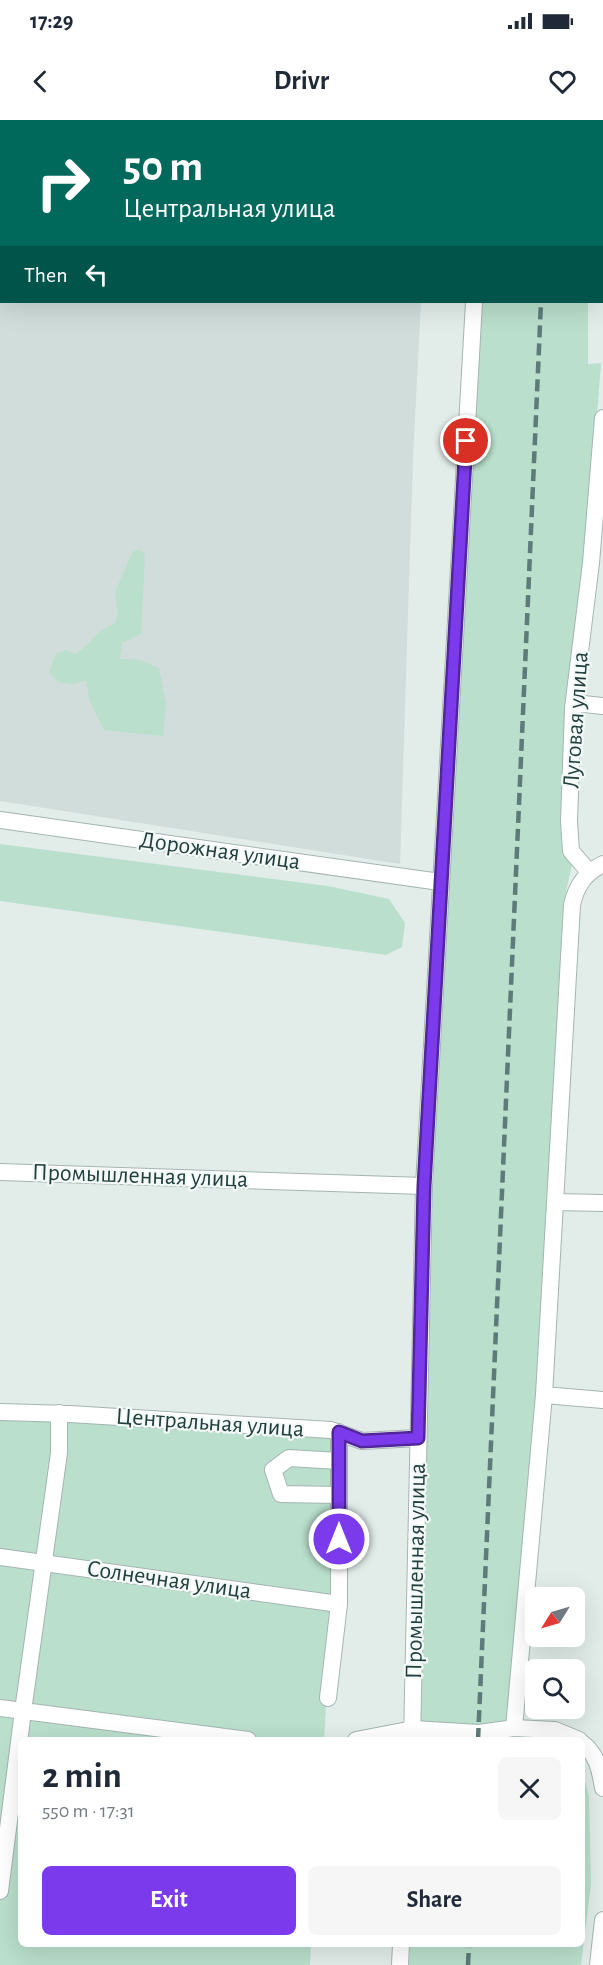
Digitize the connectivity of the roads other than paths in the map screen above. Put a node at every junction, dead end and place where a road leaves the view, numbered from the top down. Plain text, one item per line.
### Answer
1 (474, 303) edge
2 (603, 418) edge
3 (597, 558) edge
4 (574, 703) junction
5 (603, 706) edge
6 (0, 820) edge
7 (596, 868) edge
8 (440, 882) junction
9 (0, 1172) edge
10 (424, 1186) junction
11 (555, 1202) junction
12 (603, 1203) edge
13 (544, 1395) junction
14 (603, 1400) edge
15 (0, 1412) edge
16 (59, 1413) junction
17 (339, 1432) junction
18 (418, 1438) junction
19 (339, 1461) junction
20 (339, 1495) junction
21 (0, 1557) edge
22 (45, 1563) junction
23 (339, 1604) junction
24 (328, 1698) dead end
25 (0, 1708) edge
26 (23, 1711) junction
27 (514, 1728) junction
28 (412, 1735) edge
29 (19, 1737) edge
30 (225, 1737) edge
31 (390, 1737) edge
32 (571, 1737) edge
33 (585, 1745) edge
34 (18, 1747) edge
35 (601, 1764) edge
36 (603, 1788) edge
37 (2, 1863) edge
38 (18, 1865) edge
39 (0, 1891) edge
40 (603, 1920) edge
41 (401, 1947) edge
42 (400, 1965) edge
43 (598, 1965) edge

1 - 8 street, Промышленная улица
2 - 3 street, Луговая улица
3 - 4 street, Луговая улица
4 - 5 street
4 - 7 street, Луговая улица
6 - 8 street, Дорожная улица
7 - 11 street
8 - 10 street, Промышленная улица
9 - 10 street, Промышленная улица
10 - 18 street, Промышленная улица
11 - 12 street
11 - 13 street
13 - 14 street
13 - 27 street
15 - 16 street, Центральная улица
16 - 17 street, Центральная улица
16 - 22 street
17 - 18 street, Центральная улица
17 - 19 street
18 - 28 street, Промышленная улица
19 - 20 street
19 - 20 street
20 - 23 street
21 - 22 street, Солнечная улица
22 - 23 street, Солнечная улица
22 - 26 street
23 - 24 street
25 - 26 street
26 - 29 street
26 - 30 street
27 - 28 street
27 - 32 street
28 - 31 street
33 - 35 street
34 - 37 street
35 - 36 street
37 - 38 street
37 - 39 street
40 - 43 street
41 - 42 street

